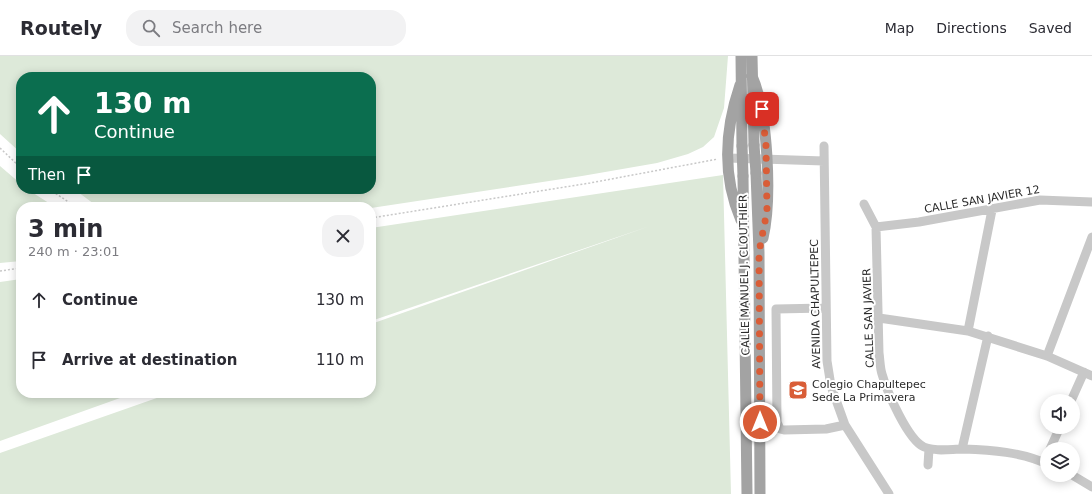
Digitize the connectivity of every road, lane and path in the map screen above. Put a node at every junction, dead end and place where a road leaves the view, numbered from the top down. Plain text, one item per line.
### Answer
1 (741, 56) edge
2 (752, 56) edge
3 (752, 76) junction
4 (740, 84) junction
5 (824, 146) dead end
6 (0, 148) edge
7 (728, 158) junction
8 (766, 160) junction
9 (824, 161) junction
10 (16, 163) edge
11 (56, 194) edge
12 (68, 202) edge
13 (1092, 202) edge
14 (864, 204) dead end
15 (992, 210) junction
16 (376, 217) edge
17 (743, 225) junction
18 (876, 227) junction
19 (1092, 237) edge
20 (759, 252) junction
21 (16, 269) edge
22 (0, 271) edge
23 (825, 308) junction
24 (879, 318) junction
25 (968, 331) junction
26 (988, 336) junction
27 (1047, 356) junction
28 (1088, 374) edge
29 (1075, 394) edge
30 (845, 425) junction
31 (926, 448) junction
32 (962, 449) junction
33 (1040, 460) edge
34 (928, 465) dead end
35 (1080, 480) edge
36 (1092, 487) edge
37 (746, 494) edge
38 (760, 494) edge
39 (889, 494) edge

1 - 4 main road, CALLE MANUEL J. CLOUTHIER
2 - 3 main road, CALLE MANUEL J. CLOUTHIER
3 - 8 main road
3 - 20 main road, CALLE MANUEL J. CLOUTHIER, bridge
4 - 7 main road
4 - 17 main road, CALLE MANUEL J. CLOUTHIER, bridge
5 - 9 street, AVENIDA CHAPULTEPEC
6 - 10 path
7 - 8 street
7 - 16 path
7 - 17 main road
8 - 9 street
8 - 20 main road
9 - 23 street, AVENIDA CHAPULTEPEC
11 - 12 path
13 - 15 street, CALLE SAN JAVIER 12
14 - 18 street, CALLE SAN JAVIER
15 - 18 street, CALLE SAN JAVIER 12
15 - 25 street
17 - 37 main road, CALLE MANUEL J. CLOUTHIER
18 - 24 street, CALLE SAN JAVIER
19 - 27 street
20 - 38 main road, CALLE MANUEL J. CLOUTHIER
21 - 22 path
23 - 30 street, AVENIDA CHAPULTEPEC
23 - 30 street
24 - 25 street
24 - 31 street, CALLE SAN JAVIER
25 - 26 street
26 - 27 street
26 - 32 street
27 - 28 street
28 - 29 street
30 - 39 street, AVENIDA CHAPULTEPEC
31 - 32 street
31 - 34 street
32 - 33 street
35 - 36 street

